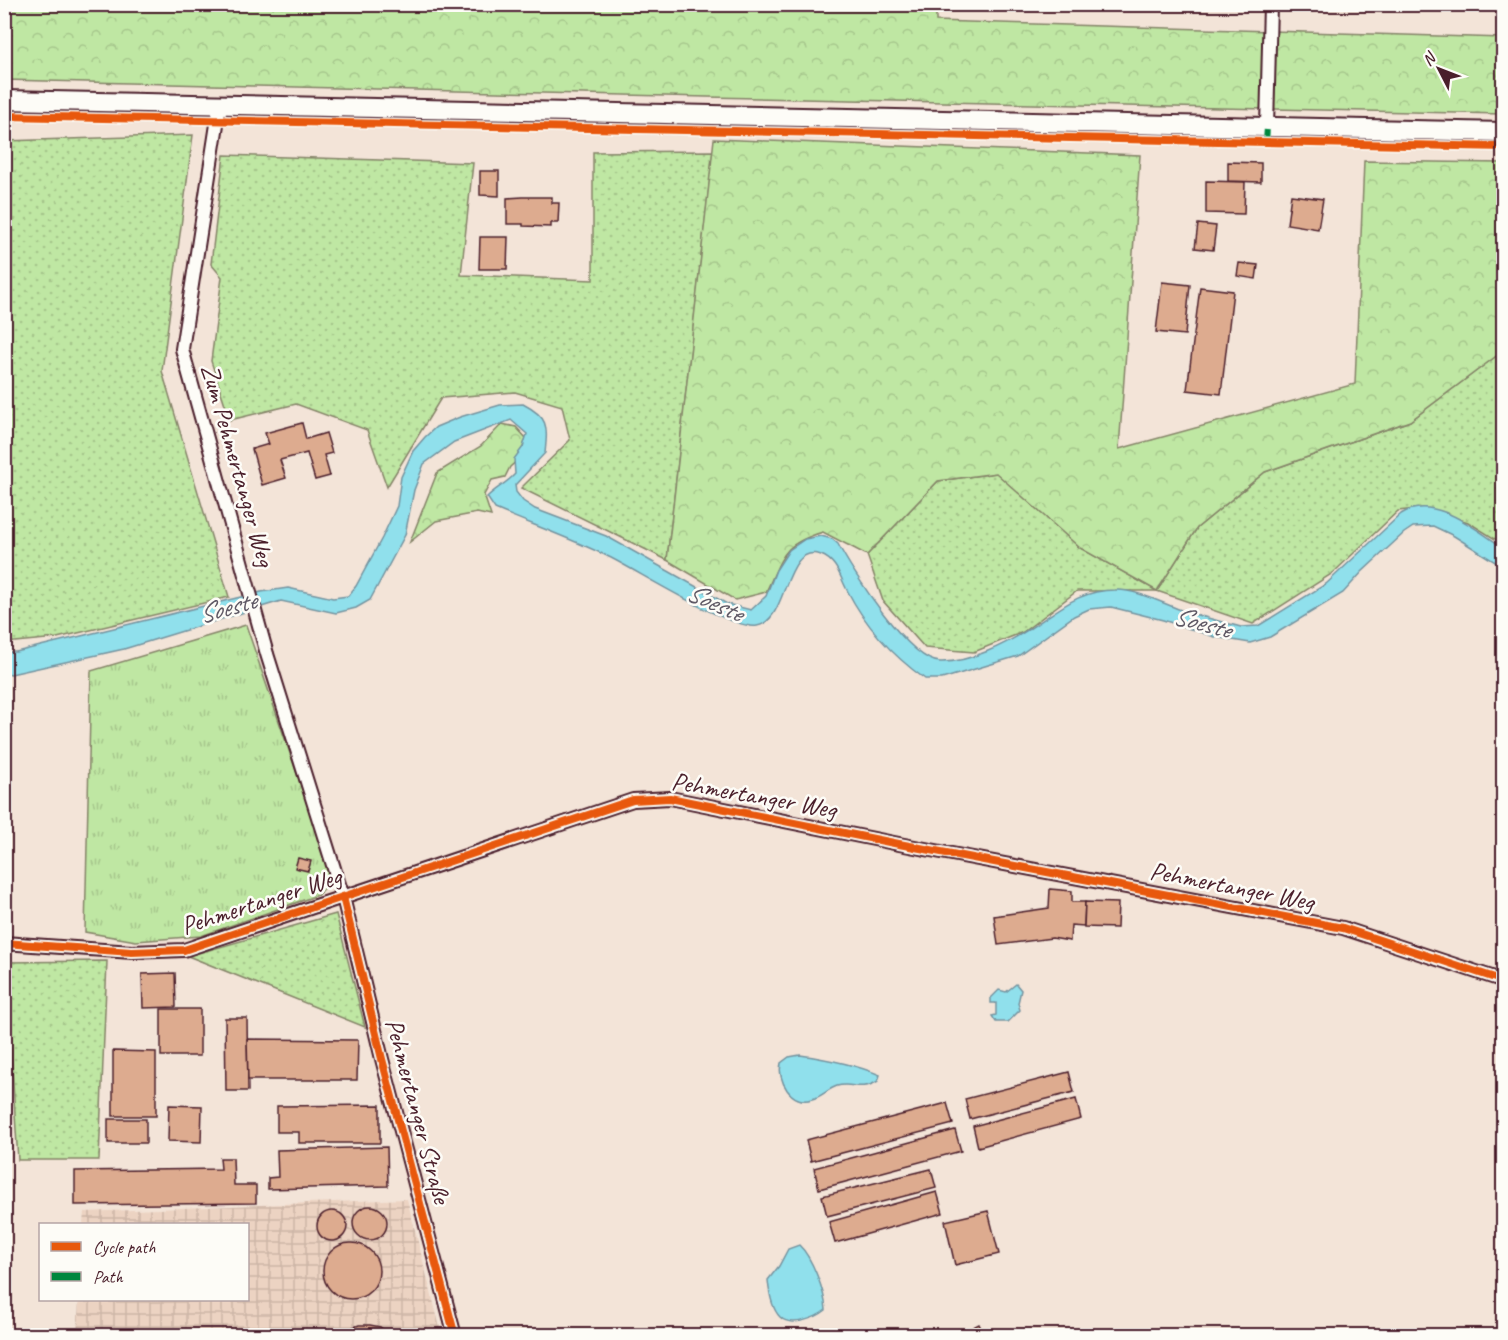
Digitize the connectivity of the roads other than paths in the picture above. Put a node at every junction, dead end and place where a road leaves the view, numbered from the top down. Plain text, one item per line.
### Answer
1 (1270, 4) edge
2 (4, 100) edge
3 (220, 105) junction
4 (1267, 128) junction
5 (1503, 132) edge
6 (343, 897) junction
7 (4, 943) edge
8 (1503, 981) edge
9 (455, 1335) edge

1 - 4 street
2 - 3 main road
3 - 4 main road
3 - 6 street, Zum Pehmertanger Weg
4 - 5 main road
6 - 7 street, Pehmertanger Weg
6 - 8 street, Pehmertanger Weg
6 - 9 street, Pehmertanger Straße

